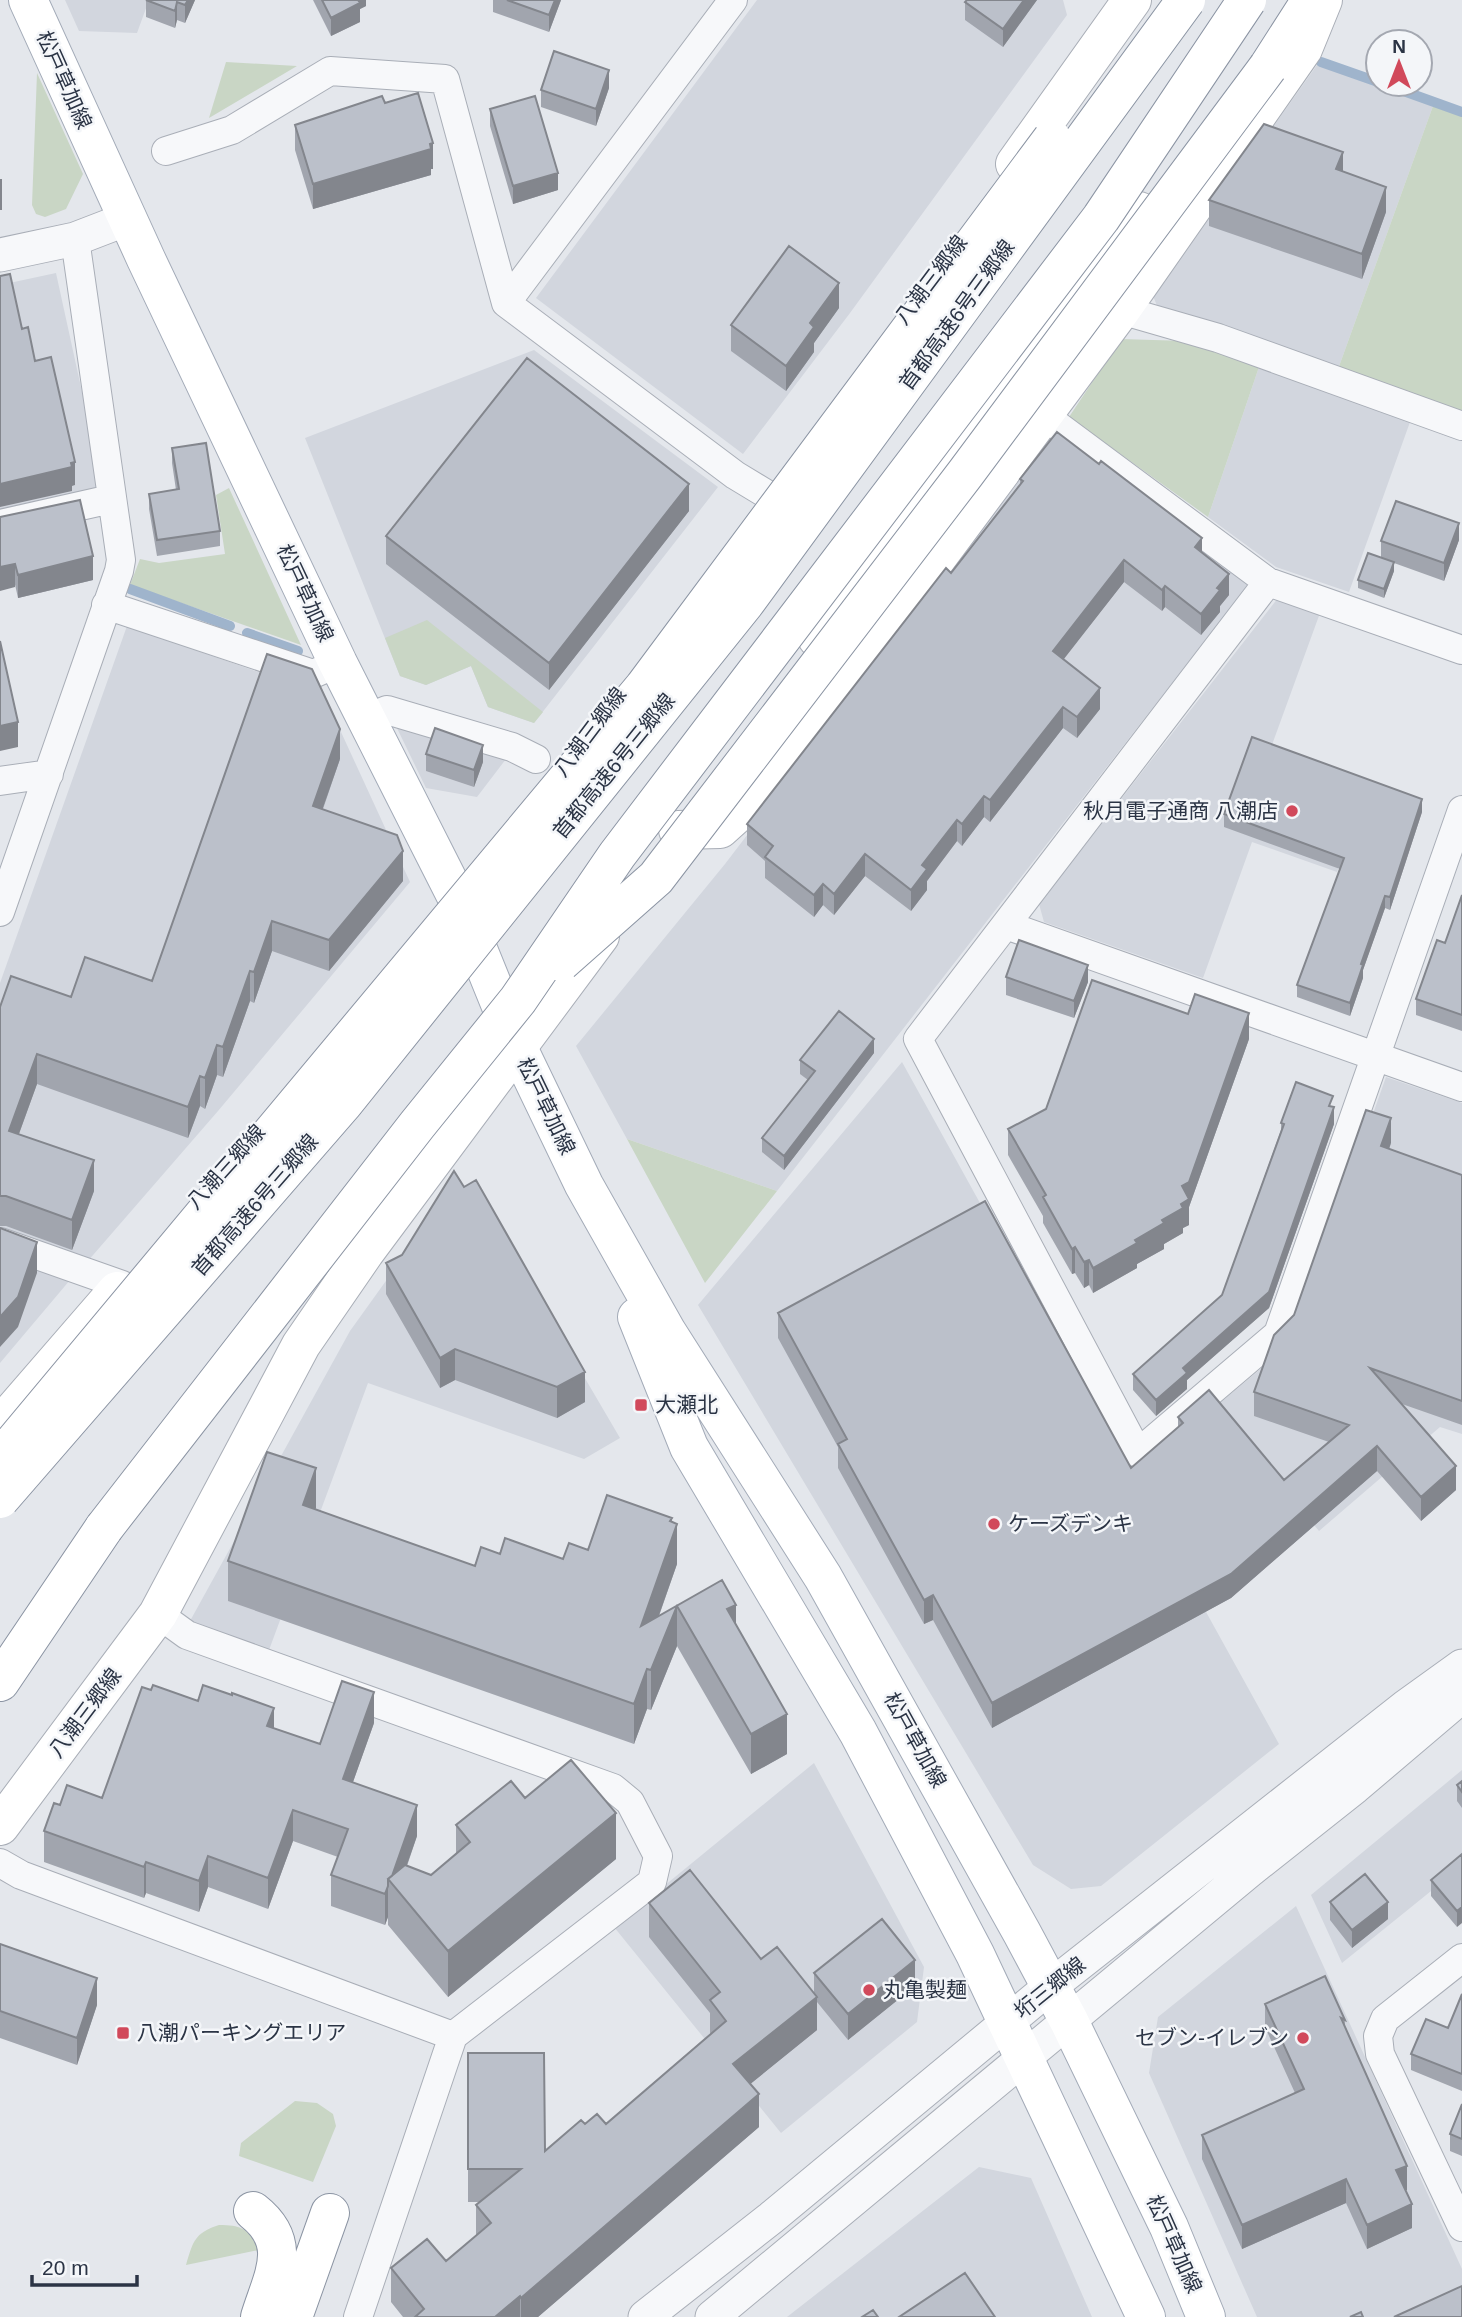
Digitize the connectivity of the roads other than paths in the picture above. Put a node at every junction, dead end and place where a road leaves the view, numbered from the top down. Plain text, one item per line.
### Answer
1 (28, 0) edge
2 (733, 0) edge
3 (1132, 0) edge
4 (1172, 0) edge
5 (1186, 0) edge
6 (1247, 0) edge
7 (1302, 0) edge
8 (1311, 0) edge
9 (1323, 0) edge
10 (166, 151) dead end
11 (127, 219) junction
12 (75, 239) junction
13 (0, 255) edge
14 (506, 303) junction
15 (1121, 310) junction
16 (1042, 414) junction
17 (1462, 426) edge
18 (768, 495) junction
19 (111, 499) junction
20 (0, 524) edge
21 (1268, 583) junction
22 (106, 605) junction
23 (1462, 650) edge
24 (338, 663) junction
25 (365, 719) junction
26 (536, 759) dead end
27 (49, 774) junction
28 (0, 781) edge
29 (1462, 810) edge
30 (678, 830) junction
31 (458, 900) junction
32 (0, 912) edge
33 (1006, 925) junction
34 (518, 1000) junction
35 (518, 1048) junction
36 (1375, 1056) junction
37 (1462, 1087) edge
38 (584, 1185) junction
39 (0, 1242) edge
40 (122, 1285) junction
41 (0, 1426) edge
42 (0, 1459) edge
43 (0, 1499) edge
44 (104, 1528) junction
45 (158, 1614) junction
46 (0, 1642) edge
47 (1462, 1666) edge
48 (0, 1682) edge
49 (1462, 1696) edge
50 (0, 1826) edge
51 (0, 1863) edge
52 (1462, 1958) edge
53 (1051, 1986) junction
54 (1069, 2021) junction
55 (1008, 2022) junction
56 (453, 2036) junction
57 (1024, 2057) junction
58 (253, 2211) dead end
59 (330, 2213) dead end
60 (1462, 2227) edge
61 (715, 2316) edge
62 (260, 2317) edge
63 (293, 2317) edge
64 (358, 2317) edge
65 (645, 2317) edge
66 (1146, 2317) edge
67 (1206, 2317) edge

1 - 11 main road, 松戸草加線
2 - 14 street
3 - 18 main road, 八潮三郷線
4 - 42 main road, bridge
5 - 43 main road, 首都高速6号三郷線, bridge
6 - 34 main road, bridge
7 - 30 main road, 八潮三郷線
8 - 34 main road, bridge
9 - 15 main road
10 - 14 street
11 - 12 street
11 - 24 main road, 松戸草加線
12 - 13 street
12 - 19 street
14 - 18 street
15 - 16 main road
15 - 17 street
16 - 21 street
16 - 30 main road
18 - 31 main road, 八潮三郷線
19 - 20 street
19 - 22 street
21 - 23 street
21 - 33 street
22 - 24 street
22 - 27 street
24 - 25 main road, 松戸草加線
25 - 26 street
25 - 31 main road, 松戸草加線
27 - 28 street
27 - 32 street
29 - 36 street
30 - 35 main road, 八潮三郷線
31 - 35 main road, 松戸草加線
31 - 40 main road, 八潮三郷線
33 - 36 street
33 - 36 street
34 - 44 main road, bridge
35 - 38 main road, 松戸草加線
35 - 45 main road, 八潮三郷線
36 - 37 street
38 - 53 main road, 松戸草加線
38 - 55 main road, 松戸草加線
39 - 40 street
40 - 41 main road, 八潮三郷線
44 - 46 main road
44 - 48 main road
45 - 50 main road, 八潮三郷線
45 - 56 street
47 - 53 street, 垳三郷線
49 - 54 street, 垳三郷線
51 - 56 street
52 - 60 street
53 - 54 main road, 松戸草加線
53 - 55 street, 垳三郷線
54 - 57 street, 垳三郷線
54 - 67 main road, 松戸草加線
55 - 57 main road, 松戸草加線
55 - 65 street, 垳三郷線
56 - 64 street
57 - 61 street, 垳三郷線
57 - 66 main road, 松戸草加線
58 - 62 main road
59 - 63 main road

